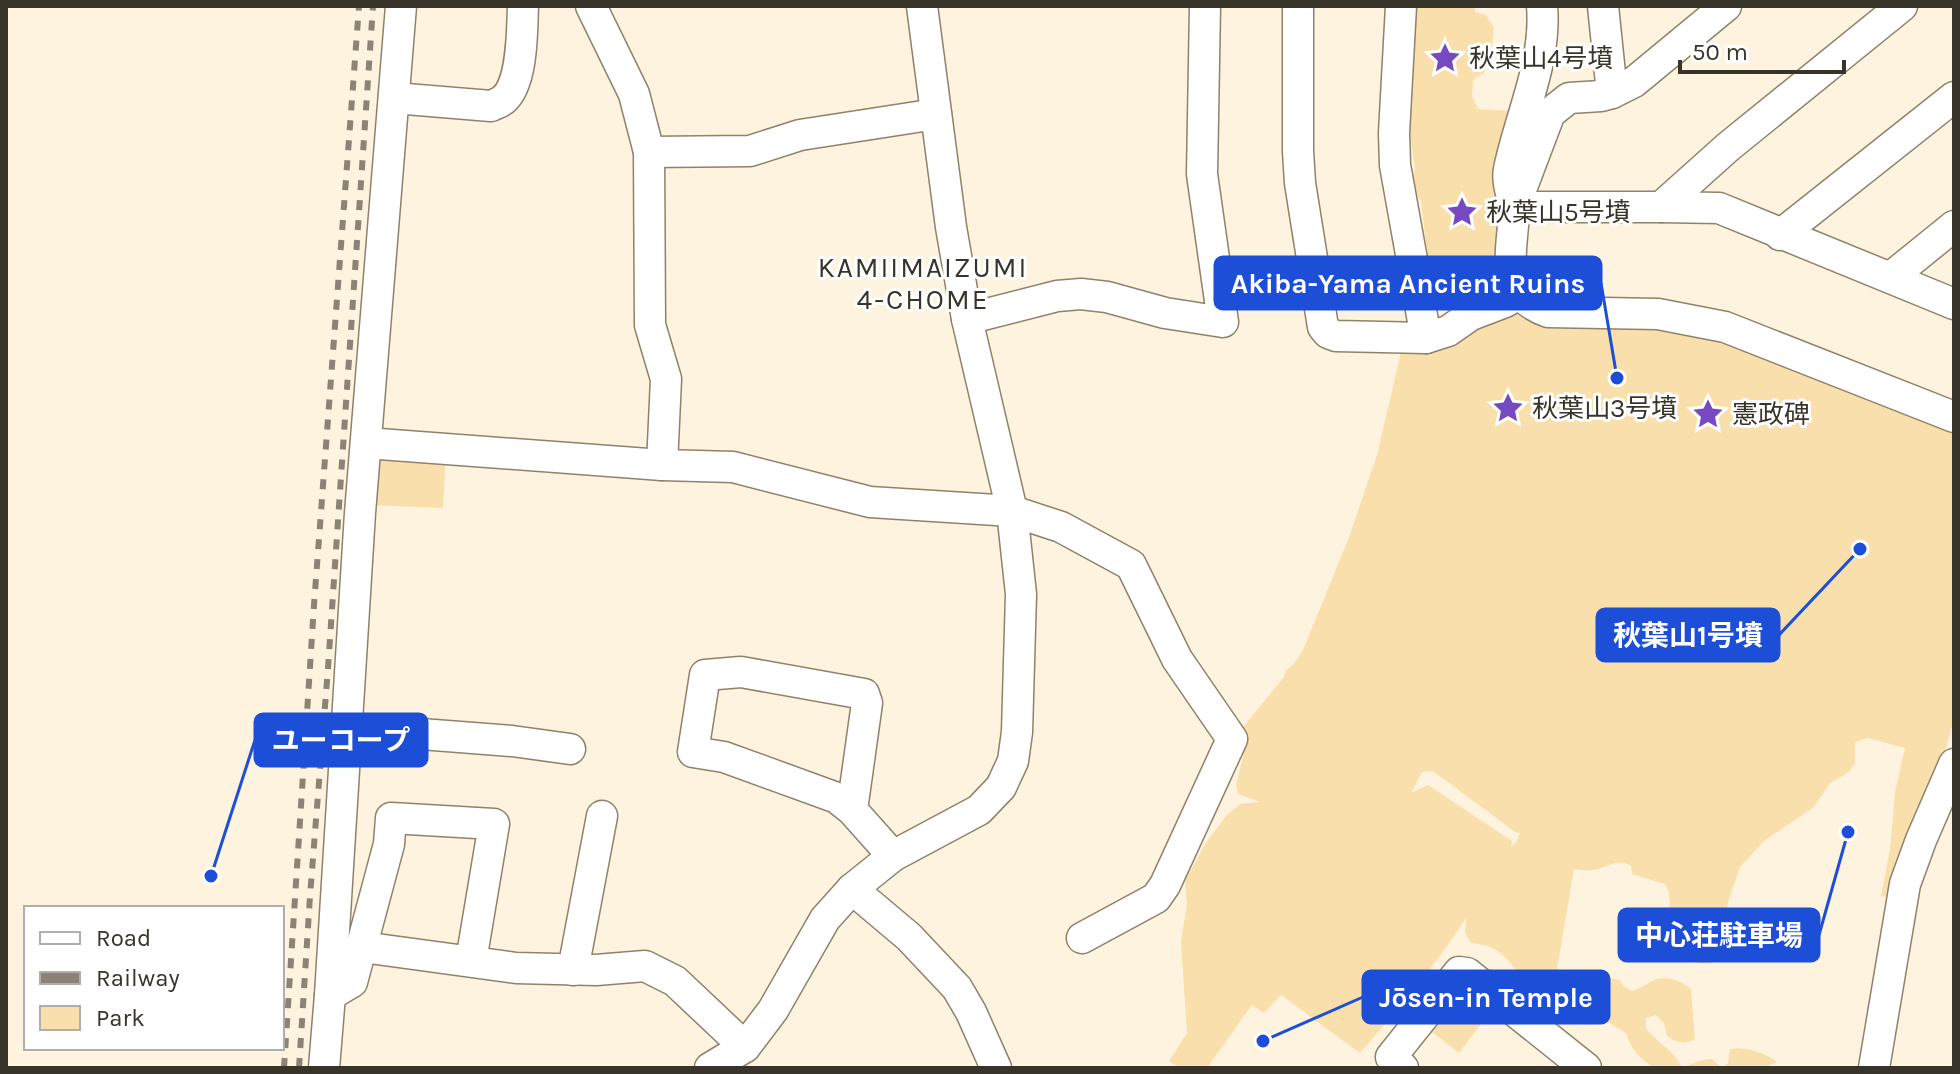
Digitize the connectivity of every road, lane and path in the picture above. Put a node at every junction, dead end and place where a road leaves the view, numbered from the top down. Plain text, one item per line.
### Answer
1 (401, 6) edge
2 (523, 6) edge
3 (591, 6) edge
4 (922, 6) edge
5 (1205, 6) edge
6 (1298, 6) edge
7 (1401, 6) edge
8 (1542, 6) edge
9 (1603, 6) edge
10 (1722, 8) edge
11 (1887, 11) edge
12 (1612, 93) junction
13 (1954, 97) edge
14 (394, 98) junction
15 (936, 114) junction
16 (649, 152) junction
17 (1514, 207) junction
18 (1661, 207) junction
19 (1954, 226) edge
20 (1780, 235) junction
21 (1891, 277) junction
22 (1521, 293) junction
23 (1954, 304) edge
24 (967, 319) junction
25 (1426, 338) junction
26 (1954, 417) edge
27 (366, 443) junction
28 (662, 465) junction
29 (1012, 511) junction
30 (345, 735) junction
31 (570, 749) dead end
32 (1954, 765) edge
33 (852, 810) junction
34 (602, 816) dead end
35 (893, 856) junction
36 (852, 889) junction
37 (1082, 938) dead end
38 (362, 947) junction
39 (471, 961) junction
40 (573, 970) junction
41 (330, 995) junction
42 (745, 1047) junction
43 (324, 1068) edge
44 (710, 1068) edge
45 (996, 1068) edge
46 (1403, 1068) edge
47 (1586, 1068) edge
48 (1874, 1068) edge

1 - 14 street
2 - 14 street
3 - 16 street
4 - 15 street
5 - 24 street
6 - 25 street
7 - 25 street
8 - 17 street
9 - 12 street
10 - 12 street
11 - 18 street
12 - 17 street
13 - 20 street
14 - 27 street
15 - 16 street
15 - 24 street
16 - 28 street
17 - 18 street
17 - 22 street
18 - 20 street
19 - 21 street
20 - 21 street
21 - 23 street
22 - 25 street
22 - 26 street
24 - 29 street
27 - 28 street
27 - 30 street
28 - 29 street
29 - 35 street
29 - 37 street
30 - 31 street
30 - 41 street
32 - 48 street
33 - 33 street
33 - 35 street
34 - 40 street
35 - 36 street
36 - 42 street
36 - 45 street
38 - 39 street
38 - 39 street
38 - 41 street
39 - 40 street
40 - 42 street
41 - 43 street
42 - 44 street
46 - 47 street

